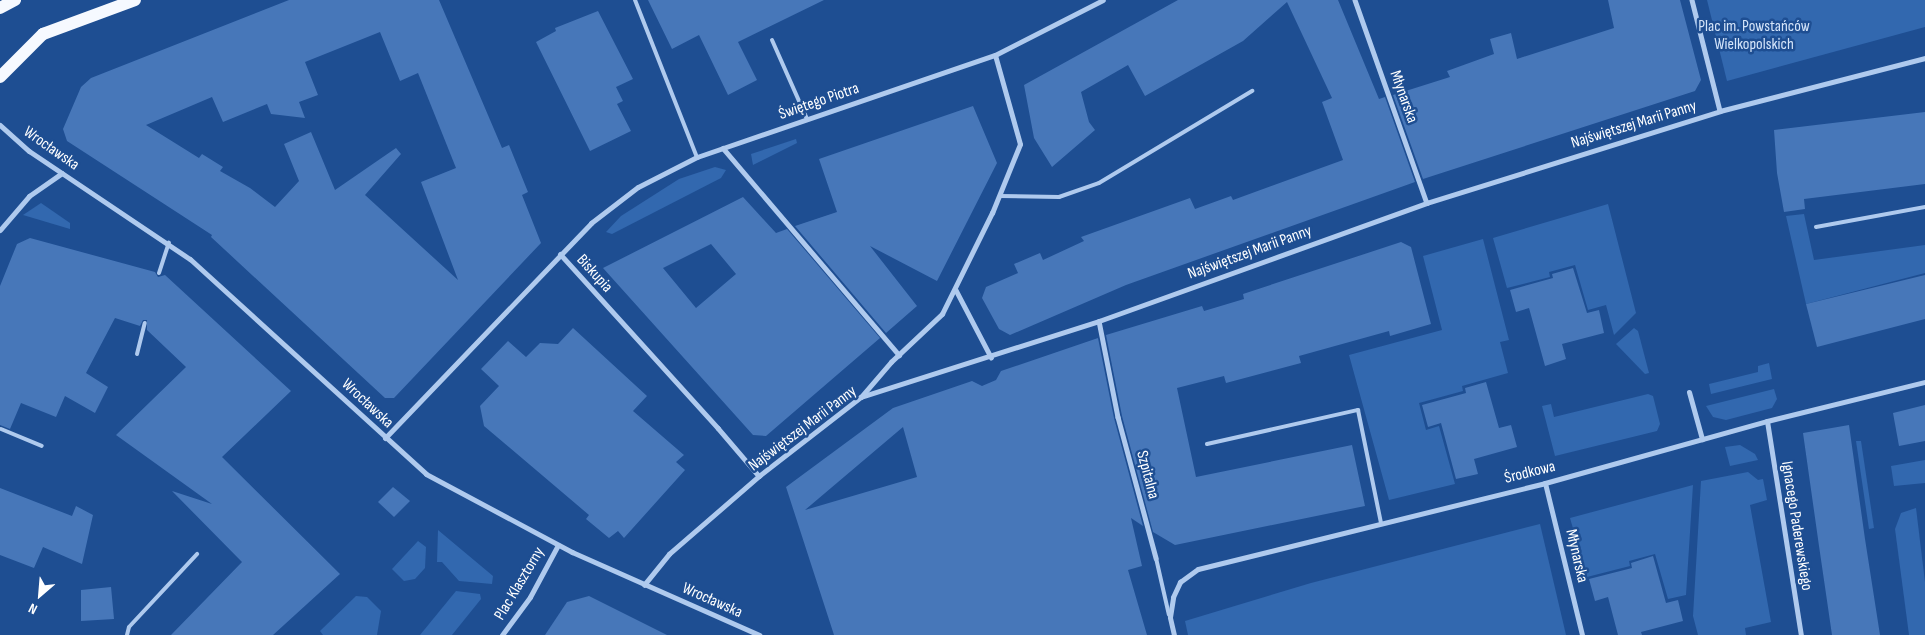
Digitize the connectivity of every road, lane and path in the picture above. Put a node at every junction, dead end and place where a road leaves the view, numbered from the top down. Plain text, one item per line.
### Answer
1 (15, 0) edge
2 (135, 0) edge
3 (634, 0) edge
4 (1104, 0) edge
5 (1355, 0) edge
6 (1692, 0) edge
7 (0, 8) edge
8 (772, 40) dead end
9 (995, 55) junction
10 (1925, 58) edge
11 (0, 77) edge
12 (1252, 92) dead end
13 (1720, 111) junction
14 (807, 119) junction
15 (0, 125) edge
16 (724, 148) junction
17 (697, 157) junction
18 (62, 173) junction
19 (1000, 196) junction
20 (1427, 203) junction
21 (1925, 207) edge
22 (992, 213) joint
23 (1816, 227) dead end
24 (0, 230) edge
25 (169, 243) junction
26 (560, 254) junction
27 (159, 273) dead end
28 (956, 290) junction
29 (1099, 321) junction
30 (145, 323) dead end
31 (137, 354) dead end
32 (899, 355) junction
33 (991, 357) junction
34 (1925, 382) edge
35 (1689, 392) dead end
36 (861, 398) junction
37 (1766, 421) junction
38 (718, 428) joint
39 (1, 429) edge
40 (385, 438) junction
41 (1702, 439) junction
42 (1207, 444) dead end
43 (42, 446) dead end
44 (759, 476) junction
45 (1545, 483) junction
46 (1381, 523) junction
47 (558, 545) junction
48 (197, 554) dead end
49 (1156, 558) joint
50 (644, 585) junction
51 (1170, 618) junction
52 (127, 635) edge
53 (502, 635) edge
54 (759, 635) edge
55 (1174, 635) edge
56 (1582, 635) edge
57 (1801, 635) edge

1 - 7 main road
2 - 11 main road
3 - 17 lane
4 - 9 street, Świętego Piotra
5 - 20 street, Młynarska
6 - 13 street
8 - 14 lane
9 - 14 street, Świętego Piotra
9 - 19 street
10 - 13 street, Najświętszej Marii Panny
12 - 19 lane
13 - 20 street, Najświętszej Marii Panny
14 - 16 street, Świętego Piotra
15 - 18 street, Wrocławska
16 - 17 street, Świętego Piotra
16 - 32 street
17 - 26 street, Świętego Piotra
18 - 24 street
18 - 25 street, Wrocławska
19 - 22 street
20 - 29 street, Najświętszej Marii Panny
21 - 23 lane
22 - 28 street
25 - 27 lane
25 - 40 street, Wrocławska
26 - 38 street, Biskupia
26 - 40 street, Biskupia
28 - 32 street
28 - 33 street
29 - 33 street, Najświętszej Marii Panny
29 - 49 street, Szpitalna
30 - 31 lane
32 - 36 street
33 - 36 street, Najświętszej Marii Panny
34 - 37 street, Środkowa
35 - 41 street
36 - 44 street, Najświętszej Marii Panny
37 - 41 street, Środkowa
37 - 57 street, Ignacego Paderewskiego
38 - 44 street, Biskupia
39 - 43 lane
40 - 47 street, Wrocławska
41 - 45 street, Środkowa
42 - 46 lane
44 - 50 street, Najświętszej Marii Panny
45 - 46 street, Środkowa
45 - 56 street, Młynarska
46 - 51 street, Środkowa
47 - 50 street, Wrocławska
47 - 53 street, Plac Klasztorny
48 - 52 lane
49 - 51 lane, Szpitalna
50 - 54 street, Wrocławska
51 - 55 street, Szpitalna

